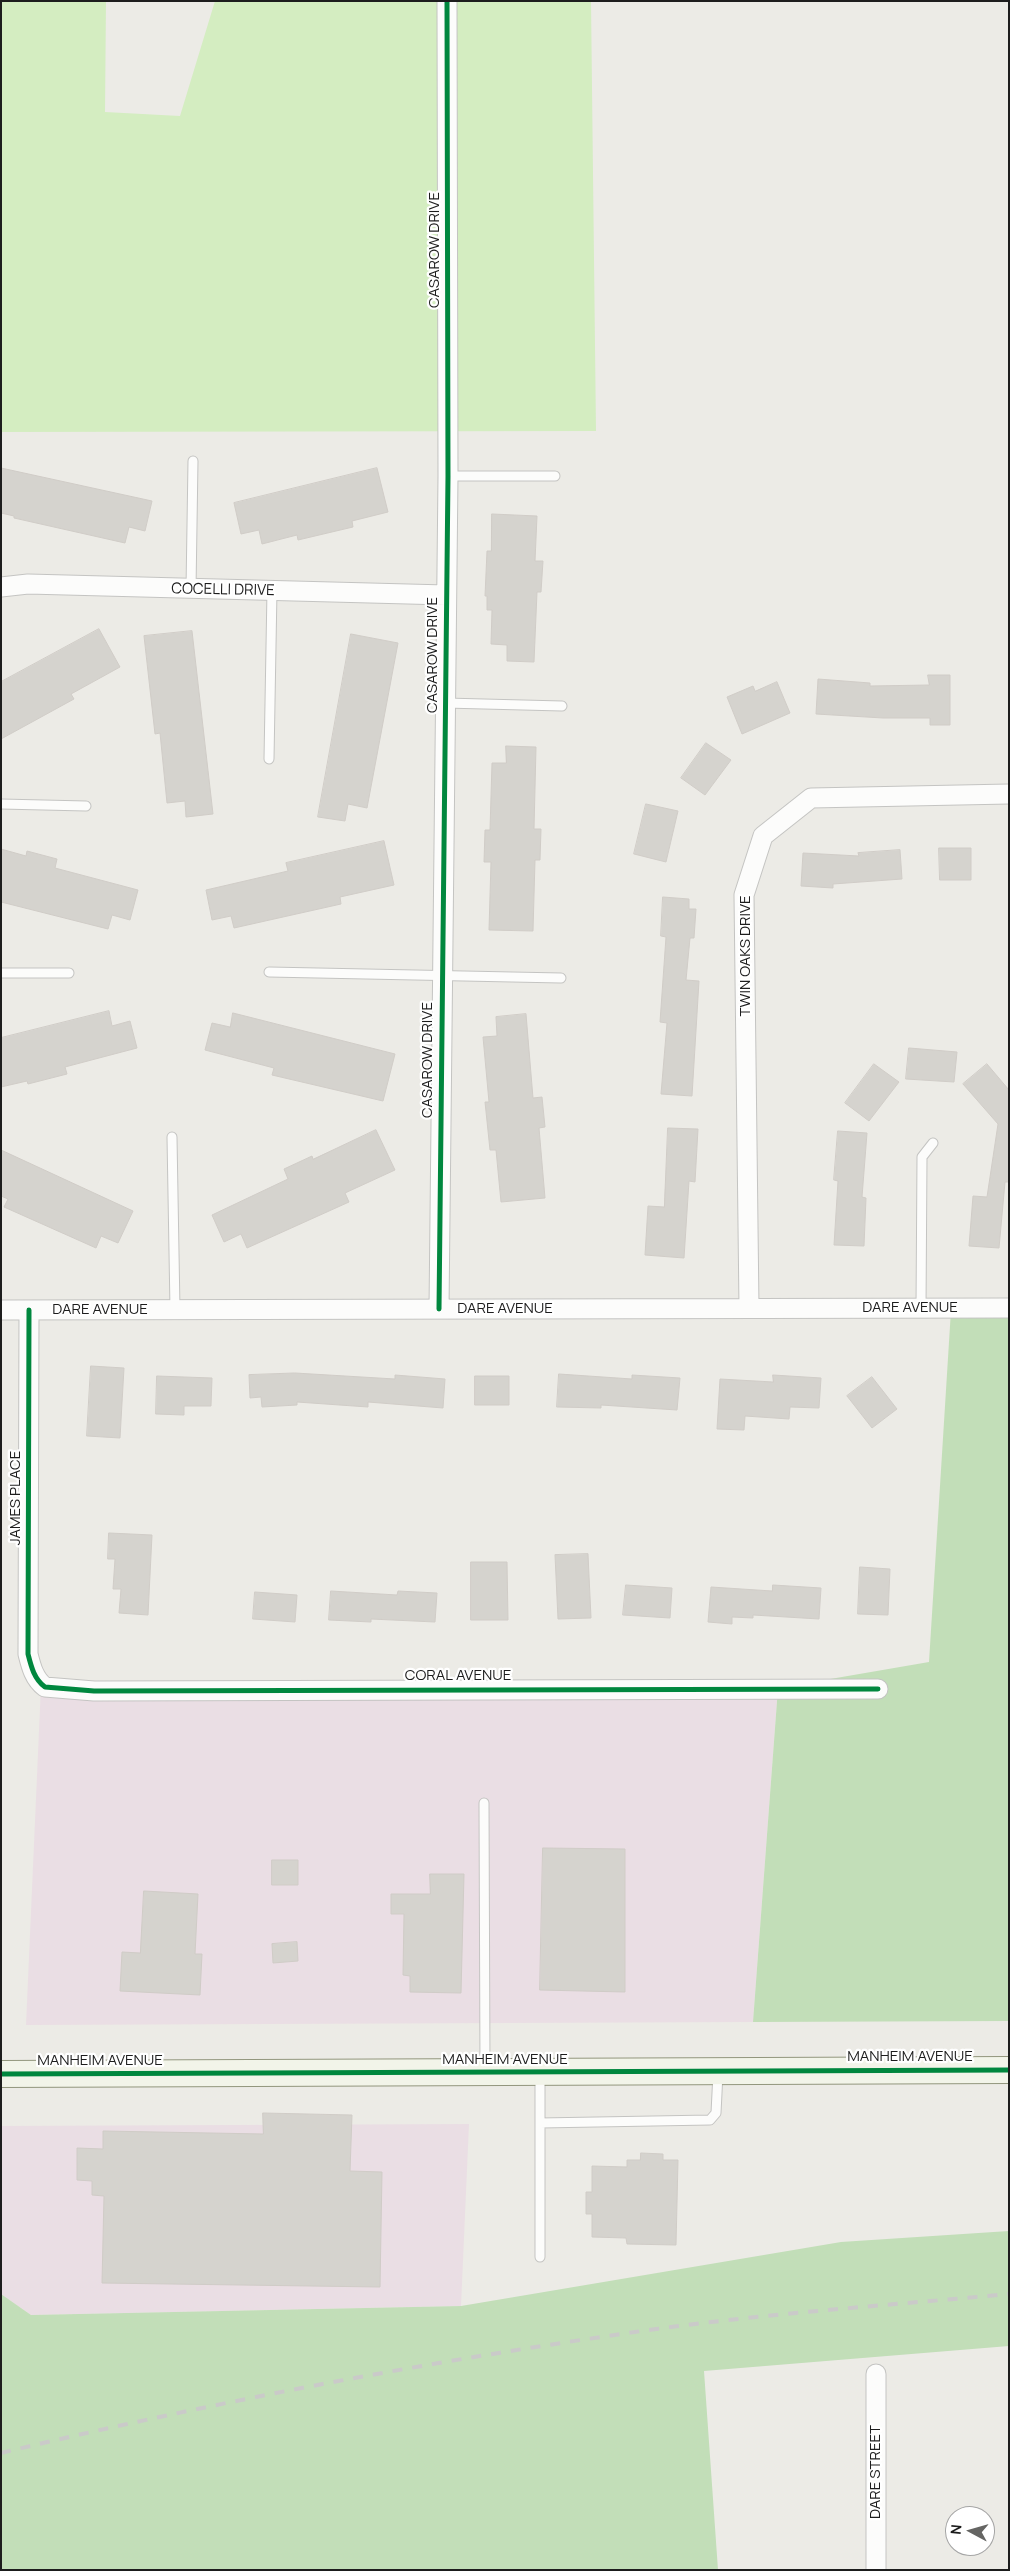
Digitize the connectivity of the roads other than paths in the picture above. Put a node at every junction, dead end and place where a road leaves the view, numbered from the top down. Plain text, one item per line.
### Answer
1 (447, 1) edge
2 (193, 461) dead end
3 (448, 476) junction
4 (555, 476) dead end
5 (1, 587) edge
6 (191, 590) junction
7 (272, 590) junction
8 (446, 595) junction
9 (445, 703) junction
10 (562, 706) dead end
11 (269, 759) dead end
12 (1009, 794) edge
13 (1, 804) edge
14 (86, 806) dead end
15 (269, 972) dead end
16 (1, 973) edge
17 (70, 973) dead end
18 (441, 975) junction
19 (561, 978) dead end
20 (172, 1137) dead end
21 (933, 1143) dead end
22 (749, 1308) junction
23 (921, 1308) junction
24 (1009, 1308) edge
25 (439, 1309) junction
26 (1, 1310) edge
27 (29, 1310) junction
28 (175, 1310) junction
29 (40, 1683) joint
30 (878, 1689) dead end
31 (484, 1804) dead end
32 (1009, 2070) edge
33 (718, 2071) junction
34 (485, 2072) junction
35 (540, 2072) junction
36 (1, 2074) edge
37 (540, 2123) junction
38 (540, 2257) dead end
39 (876, 2374) dead end
40 (876, 2570) edge

1 - 3 street, CASAROW DRIVE
2 - 6 lane
3 - 4 lane
3 - 8 street, CASAROW DRIVE
5 - 6 street, COCELLI DRIVE
6 - 7 street, COCELLI DRIVE
7 - 8 street, COCELLI DRIVE
7 - 11 lane
8 - 9 street, CASAROW DRIVE
9 - 10 lane
9 - 18 street, CASAROW DRIVE
12 - 22 street, TWIN OAKS DRIVE
13 - 14 lane
15 - 18 lane
16 - 17 lane
18 - 19 lane
18 - 25 street, CASAROW DRIVE
20 - 28 lane
21 - 23 lane
22 - 23 street, DARE AVENUE
22 - 25 street, DARE AVENUE
23 - 24 street, DARE AVENUE
25 - 28 street, DARE AVENUE
26 - 27 street, DARE AVENUE
27 - 28 street, DARE AVENUE
27 - 29 street, JAMES PLACE
29 - 30 street, CORAL AVENUE
31 - 34 lane
32 - 33 street, MANHEIM AVENUE
33 - 35 street, MANHEIM AVENUE
33 - 37 lane
34 - 35 street, MANHEIM AVENUE
34 - 36 street, MANHEIM AVENUE
35 - 37 lane
37 - 38 lane
39 - 40 street, DARE STREET

